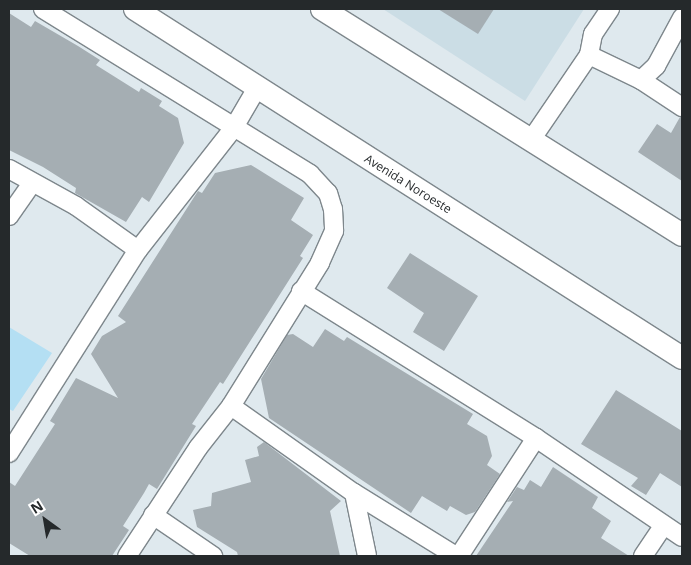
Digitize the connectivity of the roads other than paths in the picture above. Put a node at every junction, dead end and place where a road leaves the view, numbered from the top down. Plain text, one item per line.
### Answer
1 (43, 9) edge
2 (135, 9) edge
3 (322, 9) edge
4 (610, 9) edge
5 (159, 17) edge
6 (682, 18) edge
7 (589, 55) junction
8 (641, 80) junction
9 (258, 88) junction
10 (682, 107) edge
11 (233, 129) junction
12 (530, 140) junction
13 (9, 169) edge
14 (31, 184) junction
15 (9, 216) edge
16 (682, 235) edge
17 (138, 250) junction
18 (300, 292) junction
19 (682, 358) edge
20 (231, 406) junction
21 (536, 438) junction
22 (9, 453) edge
23 (354, 493) junction
24 (153, 515) junction
25 (664, 525) junction
26 (682, 537) edge
27 (127, 556) edge
28 (213, 556) edge
29 (367, 556) edge
30 (457, 556) edge
31 (643, 556) edge

1 - 11 street
2 - 5 street, Avenida Noroeste
3 - 12 street
4 - 7 street
5 - 9 street, Avenida Noroeste
6 - 8 street
7 - 8 street
7 - 12 street
8 - 10 street
9 - 11 street
9 - 19 street, Avenida Noroeste
11 - 17 street
11 - 18 street
12 - 16 street
13 - 14 street
14 - 15 street
14 - 17 street
17 - 22 street
18 - 20 street
18 - 21 street
20 - 23 street
20 - 24 street
21 - 25 street
21 - 30 street
23 - 29 street
23 - 30 street
24 - 27 street
24 - 28 street
25 - 26 street
25 - 31 street

